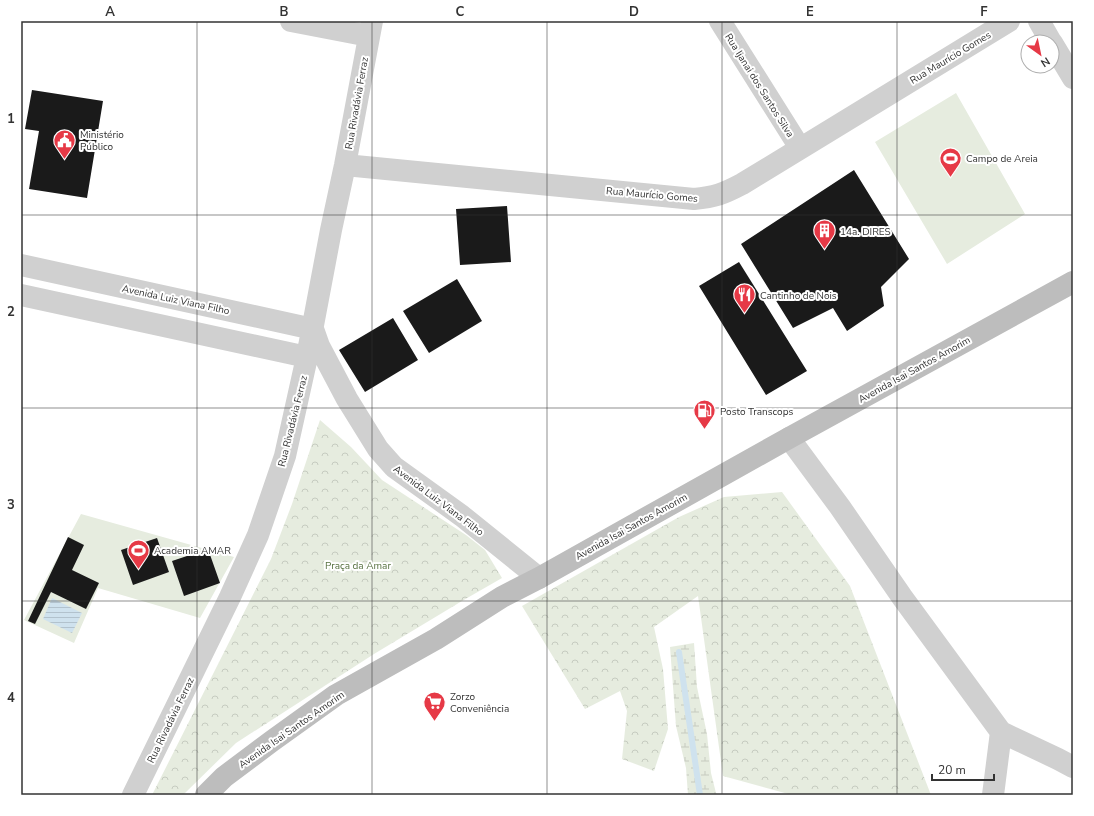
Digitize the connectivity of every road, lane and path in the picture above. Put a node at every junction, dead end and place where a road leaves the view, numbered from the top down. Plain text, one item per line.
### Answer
1 (291, 21) edge
2 (720, 21) edge
3 (1009, 21) edge
4 (1039, 21) edge
5 (370, 28) edge
6 (1047, 34) edge
7 (1060, 56) edge
8 (1073, 78) edge
9 (800, 148) junction
10 (345, 165) junction
11 (21, 265) edge
12 (1073, 282) edge
13 (21, 295) edge
14 (313, 344) junction
15 (789, 438) junction
16 (538, 578) junction
17 (1001, 732) junction
18 (1073, 767) edge
19 (133, 795) edge
20 (206, 795) edge
21 (993, 795) edge

1 - 5 street
2 - 9 street, Rua Ijanai dos Santos Silva
3 - 9 street, Rua Maurício Gomes
4 - 6 street
5 - 10 street, Rua Rivadávia Ferraz
7 - 8 street
9 - 10 street, Rua Maurício Gomes
10 - 14 street, Rua Rivadávia Ferraz
11 - 14 street, Avenida Luiz Viana Filho
12 - 15 main road, Avenida Isai Santos Amorim
13 - 14 street
14 - 16 street, Avenida Luiz Viana Filho
14 - 19 street, Rua Rivadávia Ferraz
15 - 16 main road, Avenida Isai Santos Amorim
15 - 17 street
16 - 20 main road, Avenida Isai Santos Amorim
17 - 18 street
17 - 21 street

